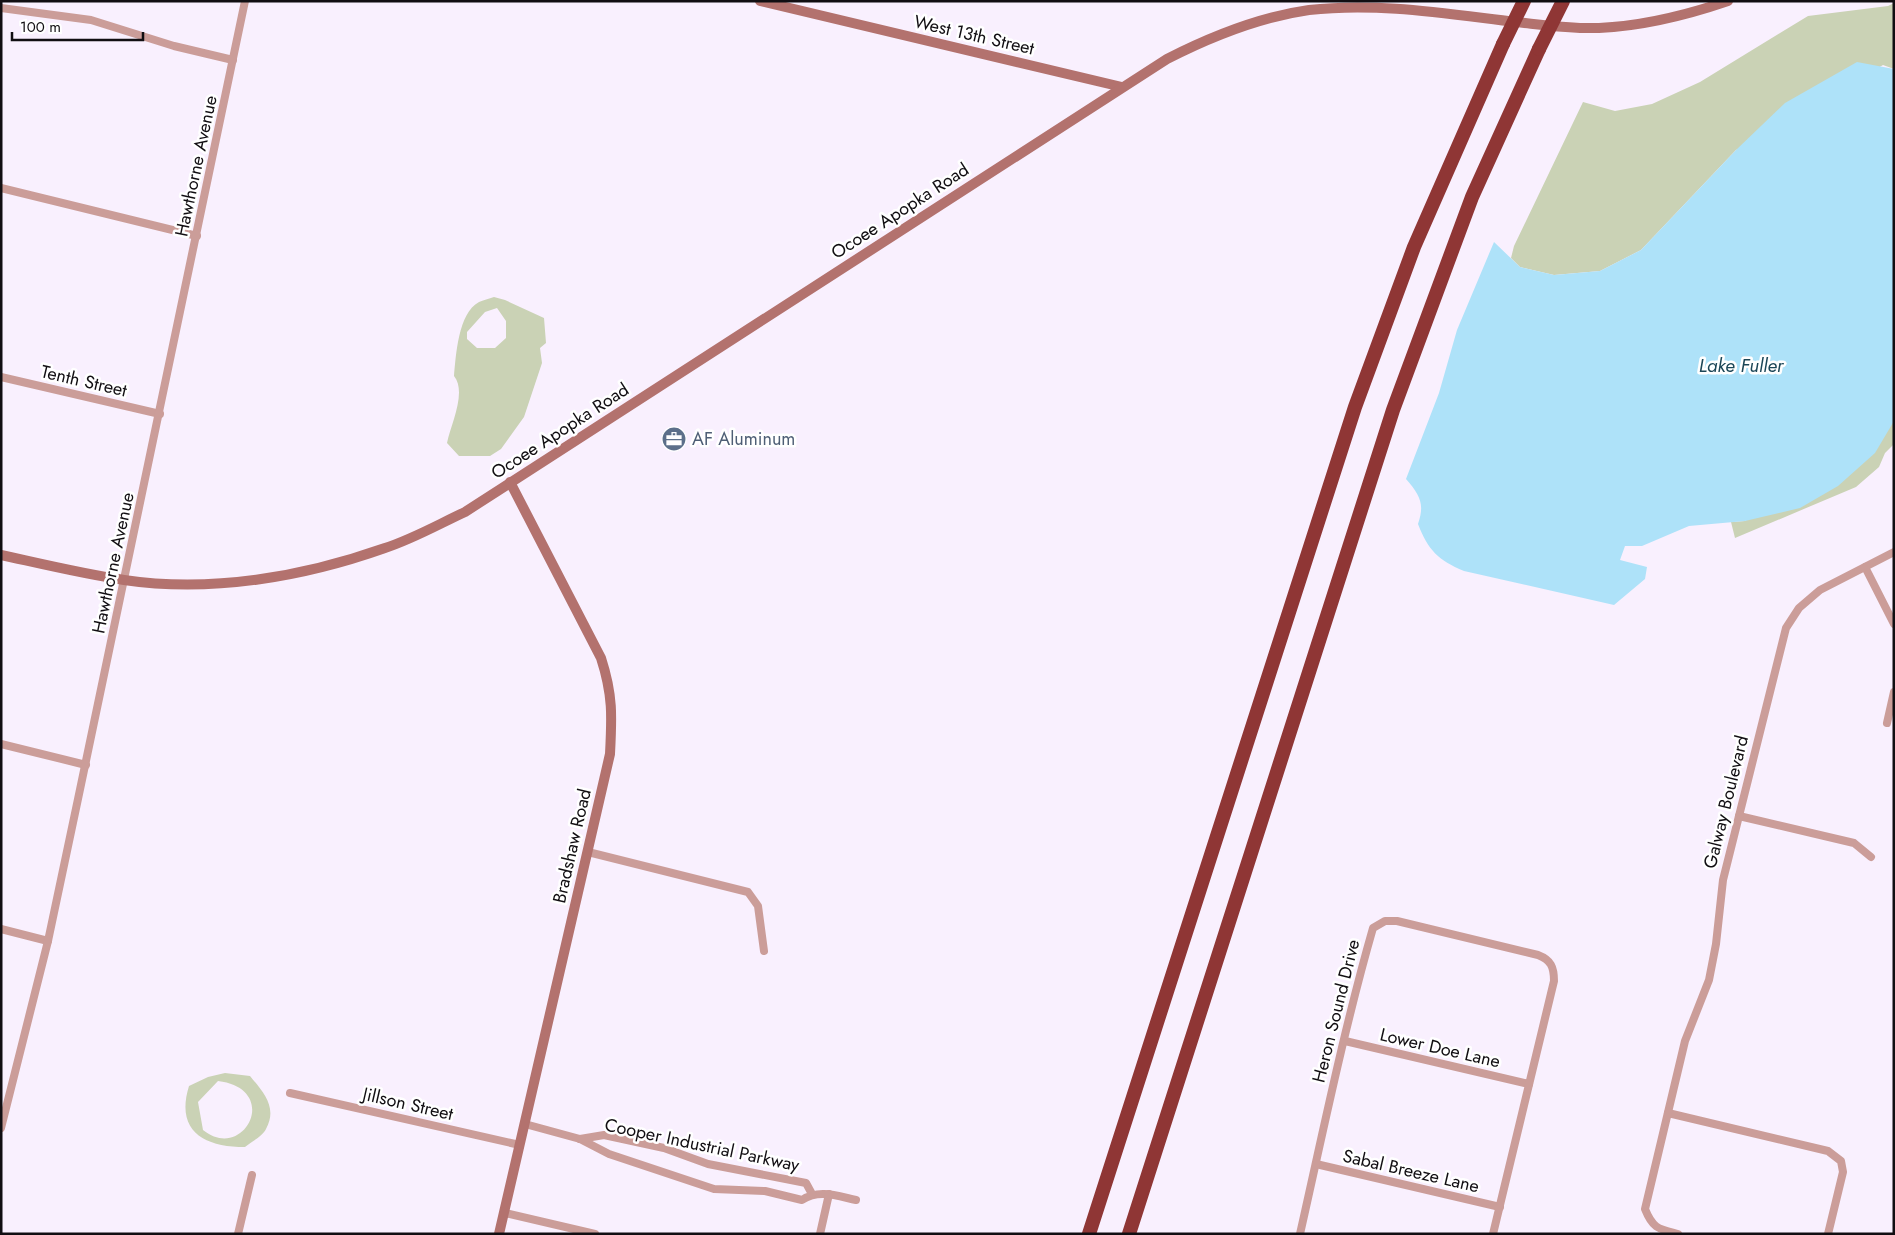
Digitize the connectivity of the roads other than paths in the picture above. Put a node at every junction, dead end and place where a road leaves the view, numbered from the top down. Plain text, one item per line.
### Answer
1 (245, 1) edge
2 (760, 1) edge
3 (1524, 1) edge
4 (1563, 1) edge
5 (1728, 1) edge
6 (1310, 6) edge
7 (1, 8) edge
8 (233, 60) junction
9 (1122, 88) junction
10 (1, 188) edge
11 (196, 236) junction
12 (1, 377) edge
13 (160, 414) junction
14 (510, 482) junction
15 (1894, 552) edge
16 (1, 555) edge
17 (1865, 567) junction
18 (125, 580) junction
19 (1894, 624) edge
20 (1894, 692) edge
21 (1887, 722) dead end
22 (1, 744) edge
23 (86, 765) junction
24 (1739, 816) junction
25 (588, 852) junction
26 (1871, 857) dead end
27 (1, 929) edge
28 (48, 941) junction
29 (764, 951) dead end
30 (1345, 1041) junction
31 (1529, 1084) junction
32 (290, 1093) dead end
33 (4, 1110) edge
34 (1668, 1112) junction
35 (525, 1124) junction
36 (1, 1128) edge
37 (580, 1139) junction
38 (520, 1145) junction
39 (1316, 1164) junction
40 (252, 1175) dead end
41 (812, 1194) junction
42 (829, 1194) junction
43 (856, 1200) dead end
44 (1500, 1207) junction
45 (505, 1213) junction
46 (238, 1234) edge
47 (499, 1234) edge
48 (595, 1234) edge
49 (820, 1234) edge
50 (1089, 1234) edge
51 (1129, 1234) edge
52 (1300, 1234) edge
53 (1494, 1234) edge
54 (1678, 1234) edge
55 (1828, 1234) edge

1 - 8 street, Hawthorne Avenue
2 - 9 main road, West 13th Street
3 - 50 highway, bridge
4 - 51 highway, bridge
5 - 6 main road, Ocoee Apopka Road
6 - 9 main road, Ocoee Apopka Road
7 - 8 street
8 - 11 street, Hawthorne Avenue
9 - 14 main road, Ocoee Apopka Road
10 - 11 street
11 - 13 street, Hawthorne Avenue
12 - 13 street, Tenth Street
13 - 18 street, Hawthorne Avenue
14 - 18 main road, Ocoee Apopka Road
14 - 25 main road, Bradshaw Road
15 - 17 street, Galway Boulevard
16 - 18 main road, Ocoee Apopka Road
17 - 19 street
17 - 24 street, Galway Boulevard
18 - 23 street, Hawthorne Avenue
20 - 21 street
22 - 23 street
23 - 28 street, Hawthorne Avenue
24 - 26 street
24 - 34 street, Galway Boulevard
25 - 29 street
25 - 35 main road, Bradshaw Road
27 - 28 street
28 - 33 street, Hawthorne Avenue
30 - 31 street, Lower Doe Lane
30 - 31 street, Heron Sound Drive
30 - 39 street, Heron Sound Drive
31 - 44 street, Heron Sound Drive
32 - 38 street, Jillson Street
33 - 36 street, Hawthorne Avenue
34 - 54 street, Galway Boulevard
34 - 55 street
35 - 37 street, Cooper Industrial Parkway
35 - 38 main road, Bradshaw Road
37 - 41 street, Cooper Industrial Parkway
37 - 41 street, Cooper Industrial Parkway
38 - 45 main road, Bradshaw Road
39 - 44 street, Sabal Breeze Lane
39 - 52 street, Heron Sound Drive
40 - 46 street
41 - 42 street, Cooper Industrial Parkway
42 - 43 street, Cooper Industrial Parkway
42 - 49 street
44 - 53 street, Heron Sound Drive
45 - 47 main road, Bradshaw Road
45 - 48 street

